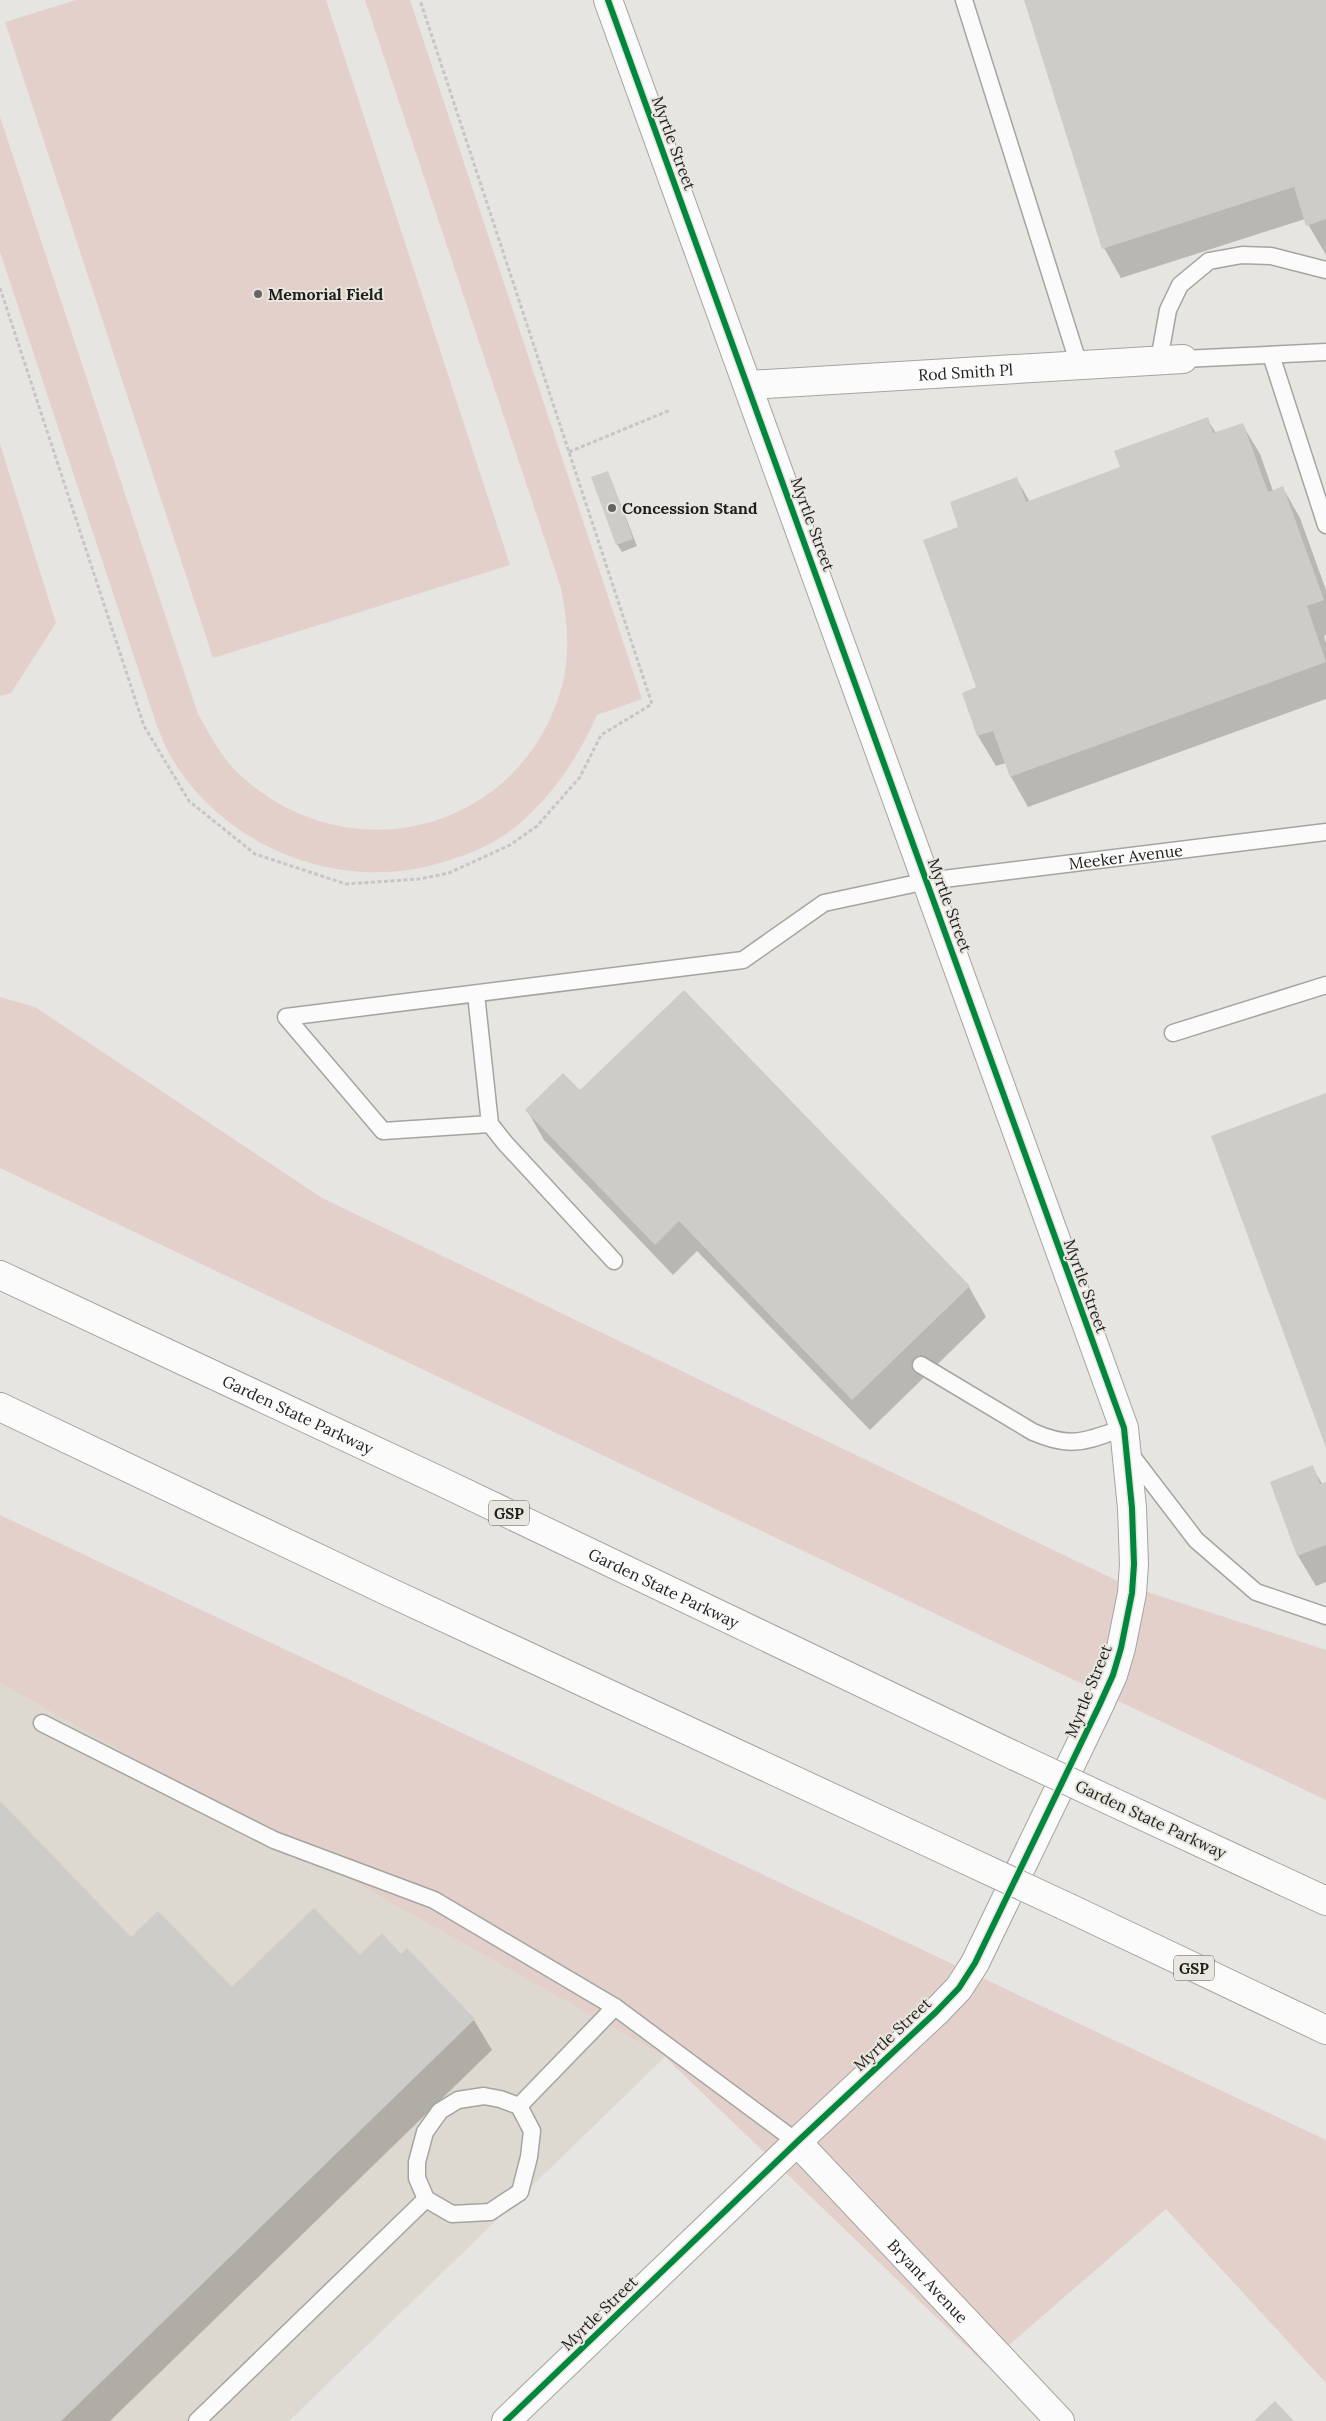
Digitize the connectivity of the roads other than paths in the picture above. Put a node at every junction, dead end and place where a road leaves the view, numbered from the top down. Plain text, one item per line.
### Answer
1 (608, 0) edge
2 (964, 0) edge
3 (1326, 270) edge
4 (1326, 352) edge
5 (1271, 355) junction
6 (1171, 360) junction
7 (1079, 365) junction
8 (748, 386) junction
9 (1326, 525) edge
10 (1326, 832) edge
11 (927, 880) junction
12 (1326, 985) edge
13 (476, 994) junction
14 (1173, 1033) dead end
15 (490, 1124) junction
16 (614, 1261) dead end
17 (0, 1275) edge
18 (920, 1364) dead end
19 (0, 1406) edge
20 (1124, 1438) junction
21 (1322, 1612) edge
22 (42, 1723) dead end
23 (1326, 1901) edge
24 (615, 2007) junction
25 (1326, 2030) edge
26 (520, 2106) junction
27 (797, 2142) junction
28 (426, 2199) junction
29 (197, 2421) edge
30 (506, 2421) edge
31 (1060, 2421) edge

1 - 8 main road, Myrtle Street
2 - 7 lane
3 - 6 lane
4 - 5 lane
5 - 6 lane
5 - 9 lane
6 - 7 main road, Rod Smith Pl
7 - 8 main road, Rod Smith Pl
8 - 11 main road, Myrtle Street
10 - 11 lane, Meeker Avenue
11 - 13 lane, Meeker Avenue
11 - 20 main road, Myrtle Street
12 - 14 lane
13 - 15 lane
13 - 15 lane, Meeker Avenue
15 - 16 lane
17 - 23 main road, Garden State Parkway / GSP, bridge
18 - 20 lane
19 - 25 main road, GSP, bridge
20 - 21 lane
20 - 27 main road, Myrtle Street
22 - 24 lane
24 - 26 lane
24 - 27 lane
26 - 28 lane
26 - 28 lane
27 - 30 main road, Myrtle Street
27 - 31 main road, Bryant Avenue
28 - 29 lane

